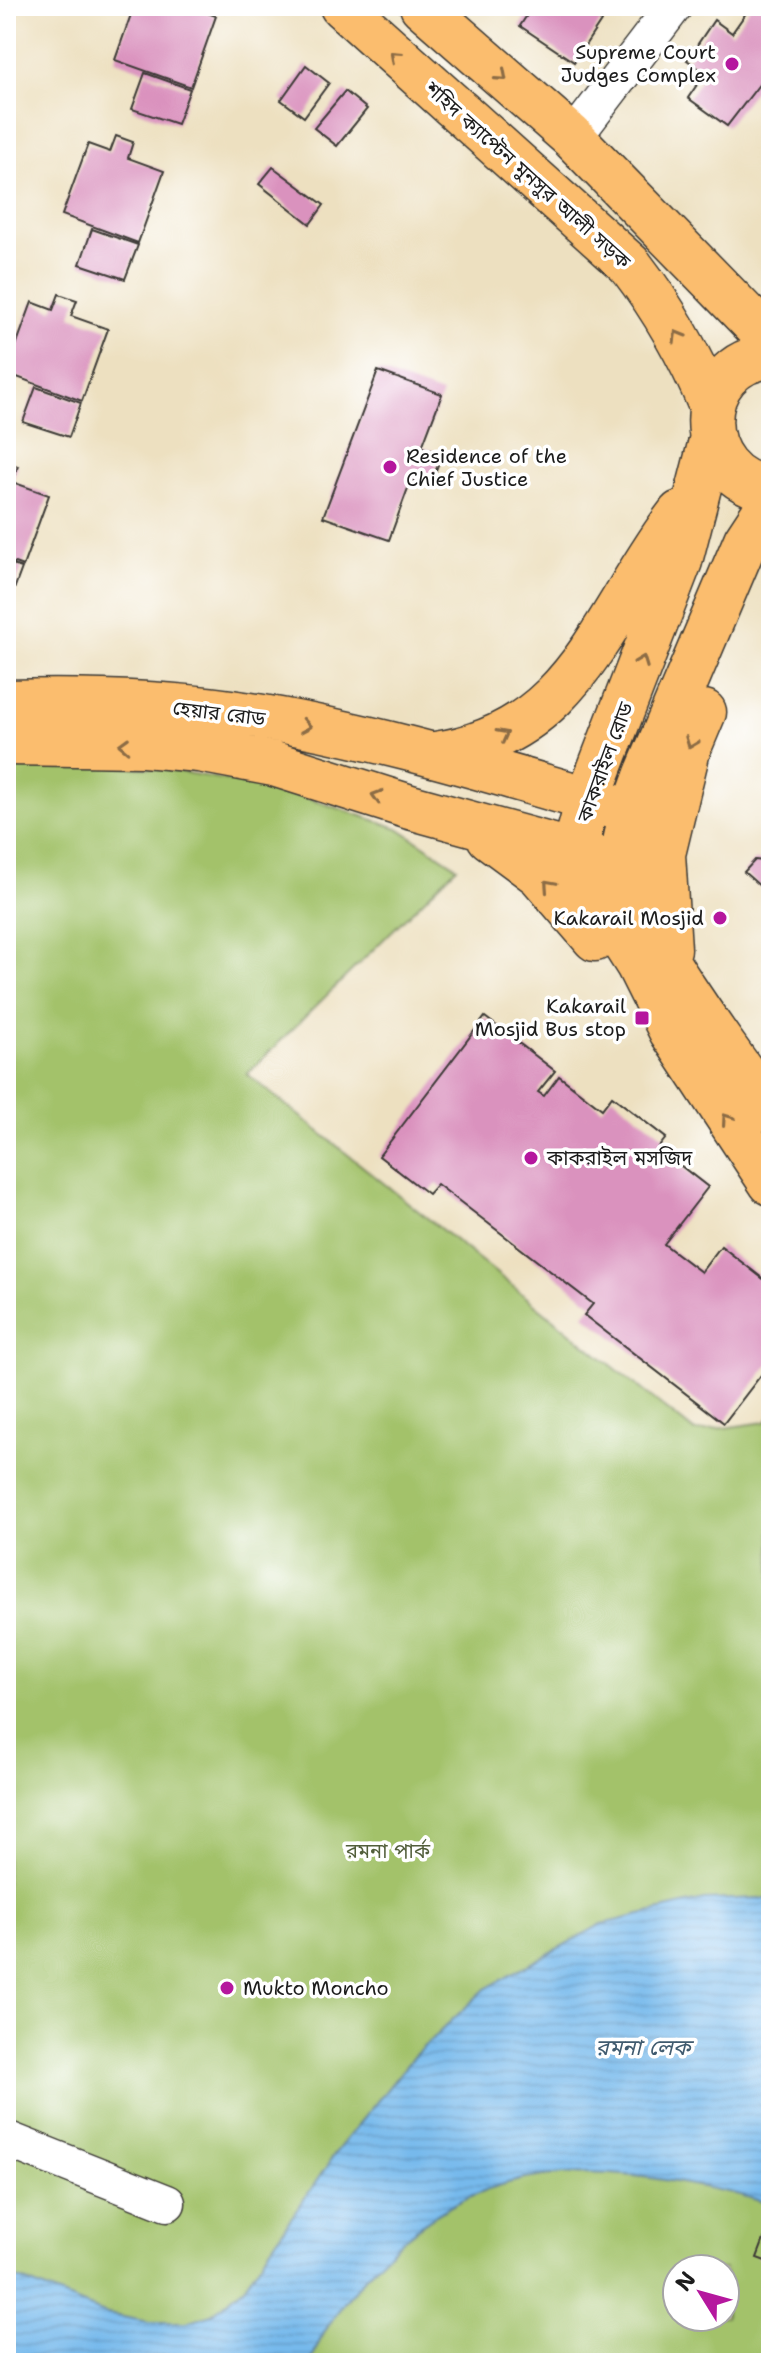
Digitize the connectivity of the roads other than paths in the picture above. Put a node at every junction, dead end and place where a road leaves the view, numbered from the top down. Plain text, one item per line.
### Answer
1 (342, 6) edge
2 (422, 6) edge
3 (674, 6) edge
4 (573, 138) junction
5 (662, 228) junction
6 (771, 305) edge
7 (771, 341) edge
8 (771, 356) edge
9 (711, 424) junction
10 (700, 486) junction
11 (771, 489) edge
12 (771, 502) edge
13 (771, 554) edge
14 (6, 702) edge
15 (6, 743) edge
16 (429, 755) junction
17 (588, 799) junction
18 (633, 813) junction
19 (452, 817) junction
20 (574, 852) junction
21 (622, 865) junction
22 (671, 967) junction
23 (671, 1031) junction
24 (771, 1110) edge
25 (771, 1183) edge
26 (6, 2139) edge
27 (167, 2203) dead end

9 -> 1 main road, শহিদ ক্যাপ্টেন মুনসুর আলী সড়ক
2 -> 4 main road
3 - 4 street
4 - 5 main road
5 - 6 main road
5 - 7 main road
8 - 9 main road, কাকরাইল রোড
9 - 10 main road, কাকরাইল রোড
9 - 11 main road, শহিদ ক্যাপ্টেন মুনসুর আলী সড়ক
16 -> 10 main road
17 -> 10 main road, কাকরাইল রোড
12 - 18 main road
13 -> 22 main road
14 -> 16 main road, হেয়ার রোড
19 -> 15 main road
16 - 17 main road, হেয়ার রোড
17 - 18 main road, হেয়ার রোড
17 - 20 main road, কাকরাইল রোড
18 - 21 main road
19 - 20 main road
23 -> 19 main road
20 - 21 main road
20 - 23 main road
21 - 22 main road
22 - 24 main road
25 -> 23 main road
26 - 27 street

